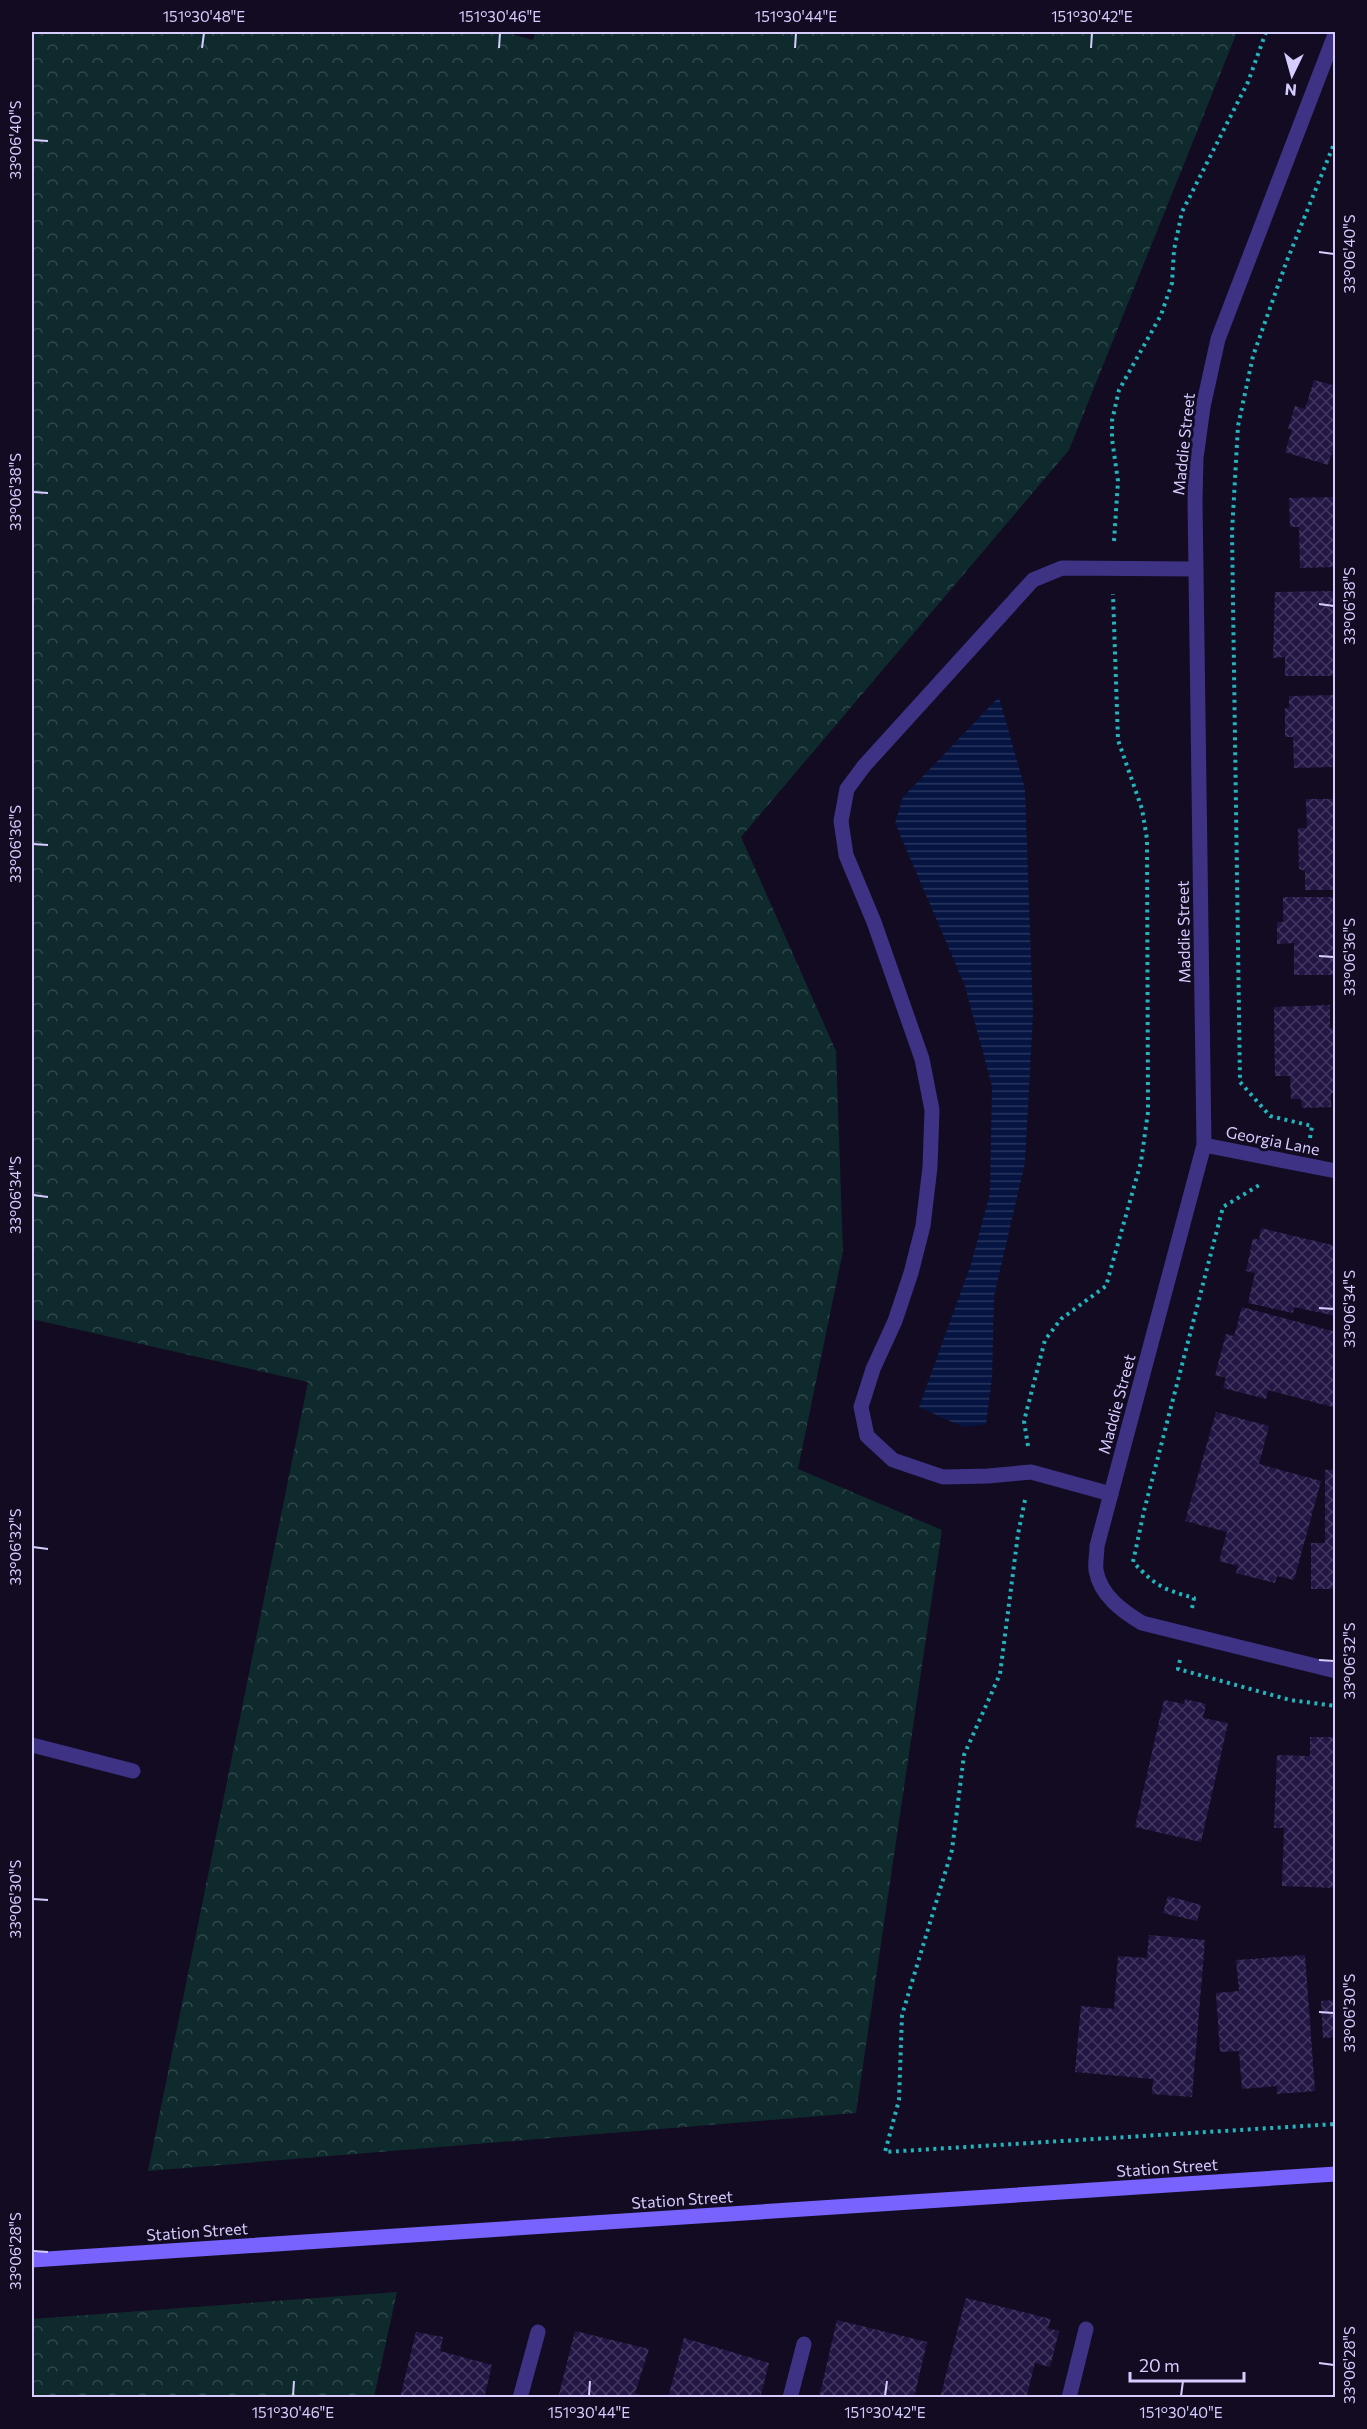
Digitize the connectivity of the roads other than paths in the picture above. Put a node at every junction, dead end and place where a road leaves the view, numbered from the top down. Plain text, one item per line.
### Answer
1 (1335, 32) edge
2 (1196, 568) junction
3 (1204, 1145) junction
4 (1335, 1170) edge
5 (1111, 1494) junction
6 (1335, 1671) edge
7 (32, 1745) edge
8 (133, 1771) dead end
9 (1335, 2174) edge
10 (32, 2260) edge
11 (1086, 2329) dead end
12 (538, 2332) dead end
13 (804, 2344) dead end
14 (520, 2397) edge
15 (790, 2397) edge
16 (1069, 2397) edge

1 - 2 street, Maddie Street
2 - 3 street, Maddie Street
2 - 5 street
3 - 4 street, Georgia Lane
3 - 5 street, Maddie Street
5 - 6 street, Maddie Street
7 - 8 street
9 - 10 street, Station Street
11 - 16 street
12 - 14 street
13 - 15 street

